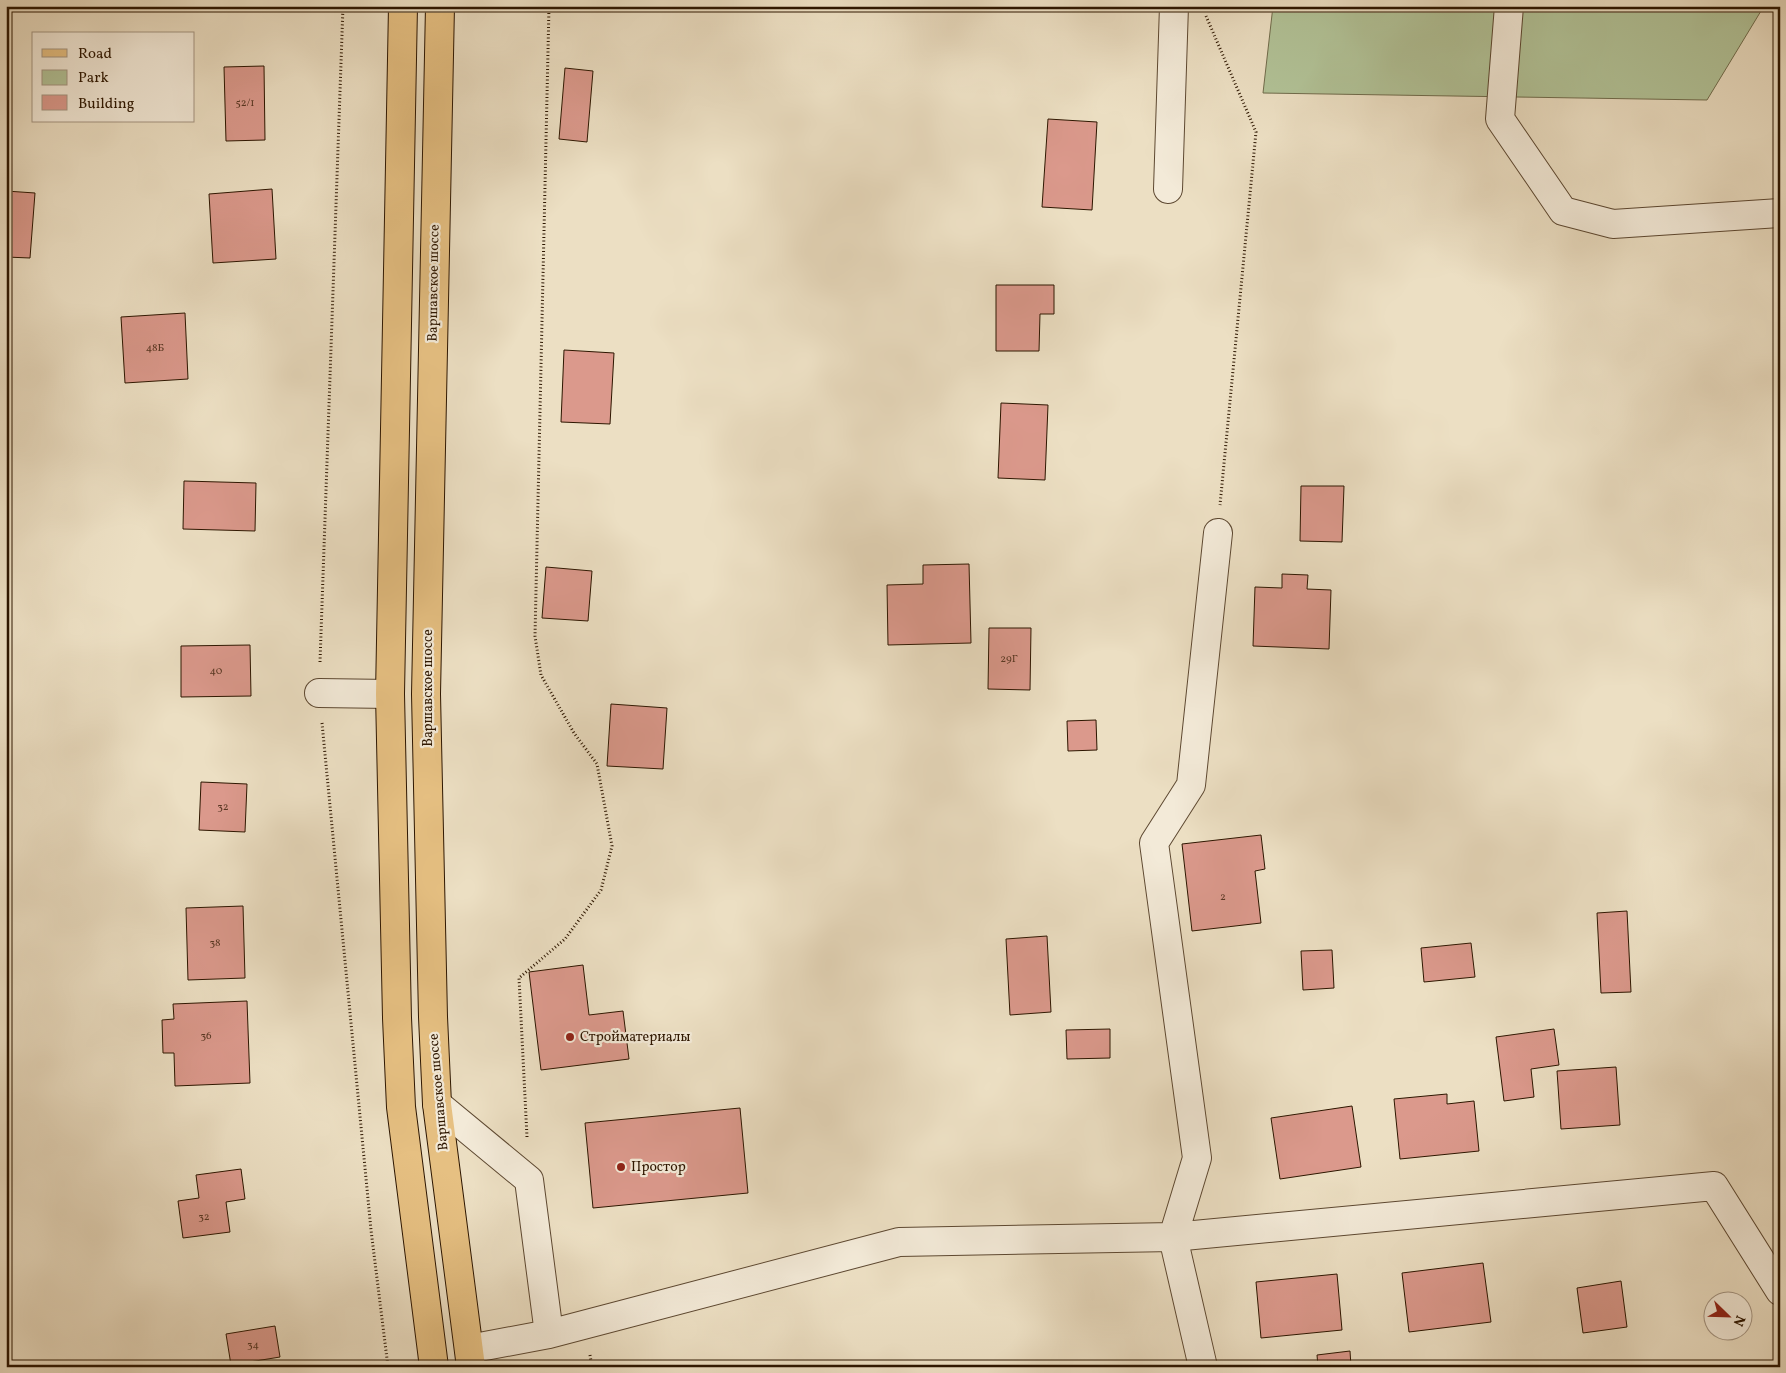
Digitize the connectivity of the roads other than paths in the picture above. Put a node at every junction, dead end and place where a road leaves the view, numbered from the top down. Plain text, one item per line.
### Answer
1 (404, 6) edge
2 (440, 6) edge
3 (1174, 6) edge
4 (1509, 6) edge
5 (1168, 189) dead end
6 (1780, 214) edge
7 (1218, 533) road end
8 (319, 693) dead end
9 (390, 694) junction
10 (437, 1104) junction
11 (1173, 1237) junction
12 (1780, 1290) edge
13 (550, 1334) junction
14 (470, 1358) edge
15 (434, 1367) edge
16 (1203, 1367) edge

1 - 9 main road
2 - 10 main road, Варшавское шоссе
3 - 5 lane
4 - 6 lane
7 - 11 lane
8 - 9 lane
9 - 15 main road
10 - 13 lane
10 - 14 main road, Варшавское шоссе
11 - 12 lane
11 - 13 lane
11 - 16 lane
13 - 14 lane

